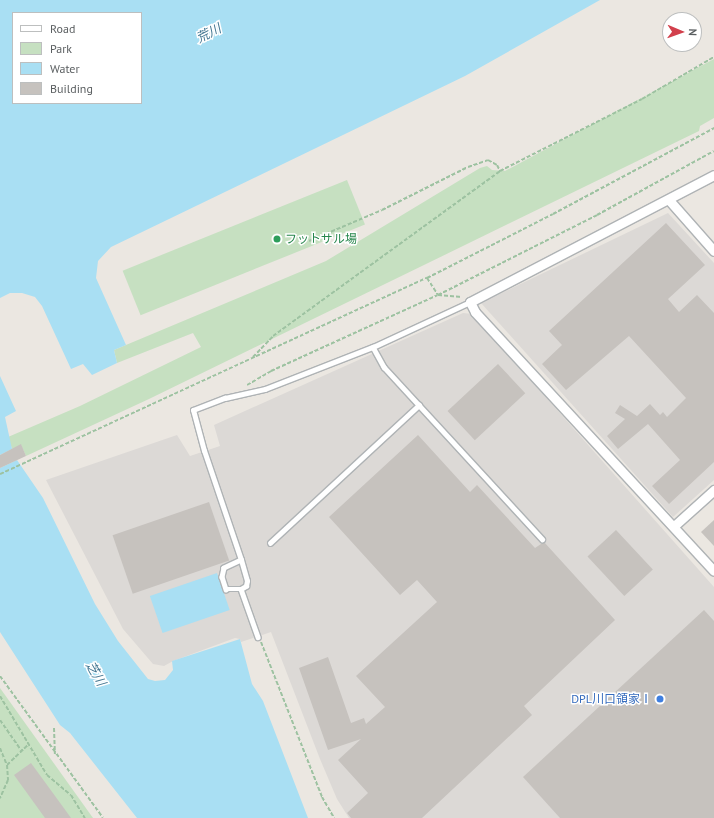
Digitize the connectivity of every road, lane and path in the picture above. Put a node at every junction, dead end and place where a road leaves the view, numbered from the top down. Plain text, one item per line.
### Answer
1 (714, 57) edge
2 (714, 128) edge
3 (714, 151) edge
4 (500, 171) junction
5 (714, 175) edge
6 (669, 200) junction
7 (309, 241) dead end
8 (714, 251) edge
9 (427, 278) junction
10 (438, 295) junction
11 (467, 300) junction
12 (373, 347) junction
13 (251, 359) junction
14 (245, 386) dead end
15 (419, 405) junction
16 (0, 474) edge
17 (714, 490) edge
18 (674, 526) junction
19 (542, 539) dead end
20 (270, 544) dead end
21 (241, 560) junction
22 (714, 571) edge
23 (241, 589) junction
24 (258, 637) joint
25 (0, 676) edge
26 (0, 696) edge
27 (0, 720) edge
28 (54, 728) dead end
29 (30, 744) junction
30 (0, 748) edge
31 (21, 750) junction
32 (55, 755) junction
33 (7, 765) junction
34 (0, 798) edge
35 (85, 818) edge
36 (103, 818) edge
37 (334, 818) edge

1 - 4 path
2 - 9 path
3 - 10 path
4 - 7 path
4 - 13 path
5 - 6 street
6 - 8 street
6 - 11 street
9 - 10 path
9 - 13 path
10 - 11 path
10 - 14 path
11 - 12 lane
11 - 18 street
12 - 15 lane
12 - 21 lane
13 - 16 path
15 - 19 lane
15 - 20 lane
17 - 18 street
18 - 22 street
21 - 23 lane
21 - 23 lane
23 - 24 lane
24 - 37 path
25 - 32 path
26 - 29 path
27 - 31 path
28 - 32 path
29 - 31 path
29 - 35 path
30 - 33 path
31 - 33 path
32 - 36 path
33 - 34 path

